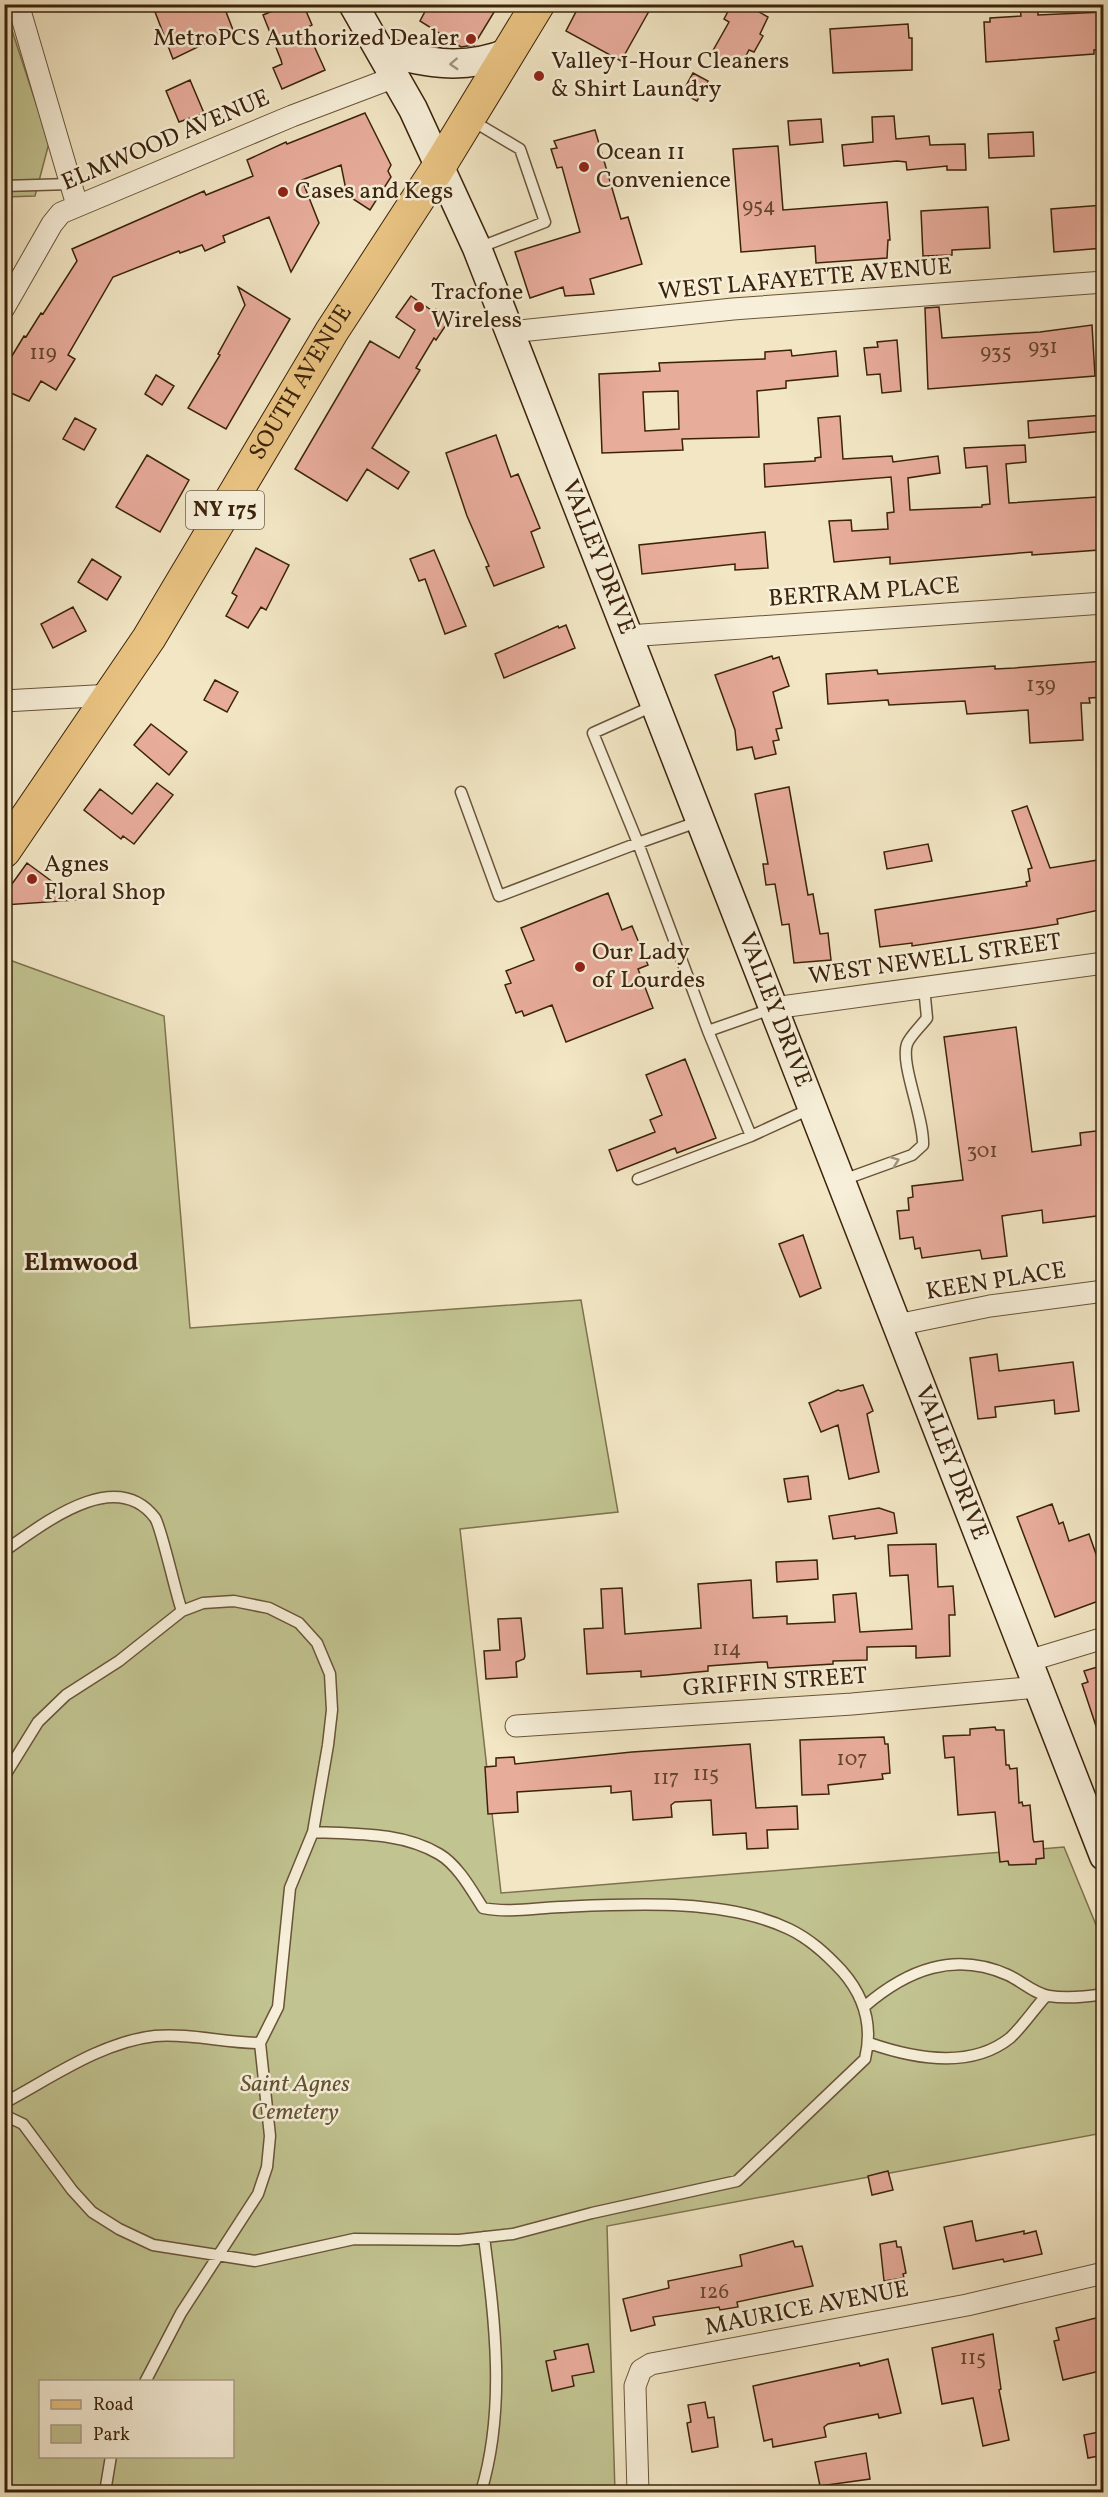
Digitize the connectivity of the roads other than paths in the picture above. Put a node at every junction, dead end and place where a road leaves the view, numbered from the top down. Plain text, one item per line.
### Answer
1 (18, 4) edge
2 (353, 4) edge
3 (538, 4) edge
4 (382, 52) junction
5 (510, 52) junction
6 (395, 77) junction
7 (469, 119) junction
8 (440, 165) junction
9 (70, 184) junction
10 (4, 186) edge
11 (76, 205) junction
12 (477, 248) junction
13 (1104, 282) edge
14 (4, 308) edge
15 (510, 332) junction
16 (1104, 603) edge
17 (628, 636) junction
18 (112, 695) junction
19 (4, 701) edge
20 (655, 705) junction
21 (460, 792) dead end
22 (701, 821) junction
23 (638, 843) junction
24 (4, 851) edge
25 (1104, 963) edge
26 (924, 987) junction
27 (774, 1008) junction
28 (708, 1031) junction
29 (812, 1108) junction
30 (751, 1136) junction
31 (638, 1179) dead end
32 (840, 1181) junction
33 (1104, 1291) edge
34 (897, 1325) junction
35 (4, 1551) edge
36 (182, 1611) junction
37 (1104, 1638) edge
38 (1033, 1674) junction
39 (516, 1726) dead end
40 (4, 1777) edge
41 (312, 1832) junction
42 (1102, 1847) edge
43 (1104, 1994) edge
44 (1046, 1996) junction
45 (865, 2006) junction
46 (260, 2043) junction
47 (869, 2043) junction
48 (4, 2103) edge
49 (4, 2115) edge
50 (484, 2237) junction
51 (219, 2255) junction
52 (1104, 2272) edge
53 (146, 2380) edge
54 (111, 2458) edge
55 (105, 2493) edge
56 (481, 2493) edge
57 (638, 2493) edge

1 - 9 street
2 - 4 main road, VALLEY DRIVE
3 - 5 main road, SOUTH AVENUE / NY 175
5 -> 4 main road
4 - 6 main road, VALLEY DRIVE
5 - 7 main road, SOUTH AVENUE / NY 175
6 - 8 main road, VALLEY DRIVE
6 - 11 street, ELMWOOD AVENUE
7 - 8 main road, SOUTH AVENUE / NY 175
7 - 12 lane
8 - 12 main road, VALLEY DRIVE
8 - 18 main road, SOUTH AVENUE / NY 175
9 - 10 lane
9 - 11 street
11 - 14 street, ELMWOOD AVENUE
12 - 15 main road, VALLEY DRIVE
13 - 15 street, WEST LAFAYETTE AVENUE
15 - 17 main road, VALLEY DRIVE
16 - 17 street, BERTRAM PLACE
17 - 20 main road, VALLEY DRIVE
18 - 19 street
18 - 24 main road, SOUTH AVENUE / NY 175
20 - 22 main road, VALLEY DRIVE
20 - 23 lane
21 - 23 lane
22 - 23 lane
22 - 27 main road, VALLEY DRIVE
23 - 28 lane
25 - 26 street, WEST NEWELL STREET
26 - 27 street, WEST NEWELL STREET
32 -> 26 lane
27 - 28 lane
27 - 29 main road, VALLEY DRIVE
28 - 30 lane
29 - 30 lane
29 - 32 main road, VALLEY DRIVE
30 - 31 lane
32 - 34 main road, VALLEY DRIVE
33 - 34 street, KEEN PLACE
34 - 38 main road, VALLEY DRIVE
35 - 36 lane
36 - 40 lane
36 - 41 lane
37 - 38 street, GRIFFIN STREET
38 - 39 street, GRIFFIN STREET
38 - 42 main road, VALLEY DRIVE
41 - 45 lane
41 - 46 lane
43 - 44 lane
44 - 45 lane
44 - 47 lane
45 - 47 lane
46 - 48 lane
46 - 51 lane
47 - 50 lane
49 - 51 lane
50 - 51 lane
50 - 56 lane
51 - 53 lane
52 - 57 street, MAURICE AVENUE
54 - 55 lane

